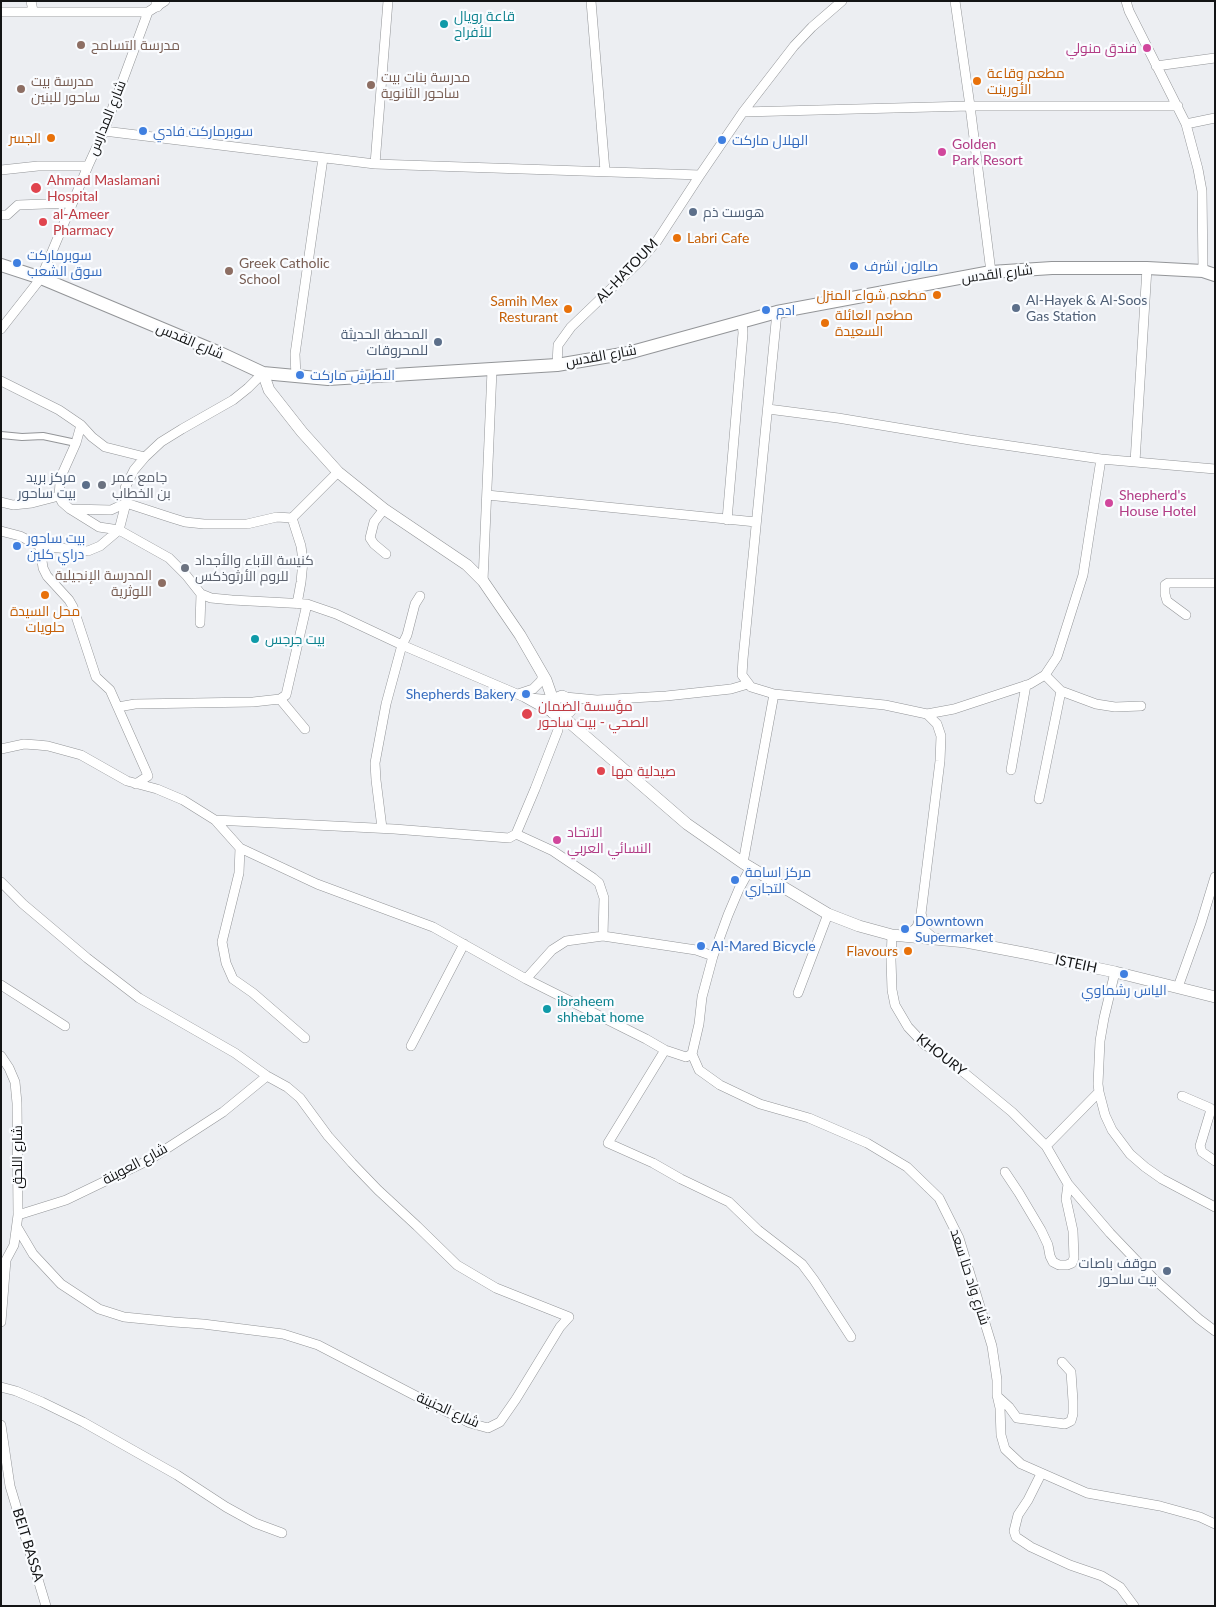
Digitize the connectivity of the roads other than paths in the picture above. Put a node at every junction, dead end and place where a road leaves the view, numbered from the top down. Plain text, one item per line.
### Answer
1 (31, 1) edge
2 (388, 1) edge
3 (591, 1) edge
4 (842, 1) edge
5 (955, 1) edge
6 (1126, 1) edge
7 (157, 5) edge
8 (33, 11) junction
9 (1, 12) edge
10 (1215, 58) edge
11 (1156, 66) junction
12 (970, 106) junction
13 (1178, 106) junction
14 (743, 112) junction
15 (1215, 118) edge
16 (1186, 124) junction
17 (104, 131) junction
18 (323, 158) junction
19 (375, 164) junction
20 (88, 166) junction
21 (1, 170) edge
22 (605, 171) junction
23 (700, 175) junction
24 (72, 203) junction
25 (1, 214) edge
26 (1, 265) edge
27 (1147, 268) junction
28 (991, 272) junction
29 (1209, 273) edge
30 (41, 278) junction
31 (777, 312) junction
32 (742, 322) junction
33 (1, 329) edge
34 (557, 365) junction
35 (492, 370) junction
36 (263, 373) junction
37 (296, 378) junction
38 (1, 381) edge
39 (768, 409) junction
40 (81, 425) junction
41 (1, 435) edge
42 (76, 443) junction
43 (145, 456) junction
44 (1101, 459) junction
45 (1135, 462) junction
46 (1215, 469) edge
47 (338, 472) junction
48 (487, 495) junction
49 (59, 496) junction
50 (1, 502) edge
51 (126, 502) junction
52 (70, 509) junction
53 (384, 510) junction
54 (292, 518) junction
55 (727, 520) junction
56 (756, 522) junction
57 (119, 530) junction
58 (1, 532) edge
59 (40, 546) junction
60 (484, 553) junction
61 (386, 554) dead end
62 (467, 565) junction
63 (483, 581) junction
64 (1215, 583) edge
65 (201, 594) junction
66 (420, 596) dead end
67 (297, 604) junction
68 (307, 604) junction
69 (1186, 615) dead end
70 (200, 623) dead end
71 (402, 645) junction
72 (1045, 675) junction
73 (545, 677) junction
74 (748, 684) junction
75 (1026, 686) junction
76 (1060, 691) junction
77 (774, 694) junction
78 (521, 696) junction
79 (565, 697) junction
80 (280, 699) junction
81 (553, 700) junction
82 (597, 700) junction
83 (118, 706) junction
84 (1141, 706) dead end
85 (571, 708) junction
86 (927, 714) junction
87 (558, 715) junction
88 (305, 729) dead end
89 (1, 749) edge
90 (1011, 770) dead end
91 (150, 778) junction
92 (1040, 799) dead end
93 (215, 820) junction
94 (382, 828) junction
95 (516, 834) junction
96 (240, 848) junction
97 (747, 865) junction
98 (1215, 876) edge
99 (1, 882) edge
100 (828, 914) junction
101 (921, 914) junction
102 (892, 935) junction
103 (603, 936) junction
104 (906, 937) junction
105 (935, 939) junction
106 (464, 944) junction
107 (713, 956) junction
108 (1115, 972) junction
109 (526, 979) junction
110 (1, 985) edge
111 (1178, 987) junction
112 (798, 993) dead end
113 (1215, 998) edge
114 (64, 1026) dead end
115 (305, 1038) dead end
116 (411, 1046) dead end
117 (665, 1050) junction
118 (692, 1054) junction
119 (1, 1056) edge
120 (266, 1076) junction
121 (1099, 1092) junction
122 (1182, 1096) dead end
123 (1046, 1146) junction
124 (1215, 1161) edge
125 (1005, 1172) dead end
126 (1068, 1184) junction
127 (1215, 1207) edge
128 (18, 1215) junction
129 (17, 1227) junction
130 (4, 1260) edge
131 (1, 1322) edge
132 (1215, 1331) edge
133 (851, 1337) dead end
134 (1062, 1362) dead end
135 (1, 1387) edge
136 (997, 1396) junction
137 (1, 1425) edge
138 (1041, 1474) junction
139 (1215, 1524) edge
140 (282, 1533) dead end
141 (46, 1606) edge
142 (1134, 1606) edge

1 - 8 street
2 - 19 street
3 - 22 street
4 - 14 street, AL-HATOUM
5 - 12 street
6 - 11 street
7 - 8 street
7 - 17 street, شارع المدارس
8 - 9 street
10 - 11 street
11 - 13 street
12 - 13 street
12 - 14 street
12 - 28 street
13 - 16 street
14 - 23 street, AL-HATOUM
15 - 16 street
16 - 29 street
17 - 18 street
17 - 20 street, شارع المدارس
18 - 19 street
18 - 37 street
19 - 22 street
20 - 21 street
20 - 24 street, شارع المدارس
22 - 23 street
23 - 34 street, AL-HATOUM
24 - 25 street
24 - 30 street, شارع المدارس
26 - 30 main road, شارع القدس
27 - 28 main road, شارع القدس
27 - 29 main road, شارع القدس
27 - 45 street
28 - 31 main road, شارع القدس
30 - 33 street, شارع المدارس
30 - 36 main road, شارع القدس
31 - 32 main road, شارع القدس
31 - 39 street
32 - 34 main road, شارع القدس
32 - 55 street
34 - 35 main road, شارع القدس
35 - 37 main road, شارع القدس
35 - 48 street
36 - 37 main road, شارع القدس
36 - 43 street
36 - 47 street
38 - 40 street
39 - 44 street
39 - 56 street
40 - 42 street
40 - 43 street
41 - 42 street
42 - 49 street
43 - 51 street
44 - 45 street
44 - 72 street
45 - 46 street
47 - 53 street
47 - 54 street
48 - 55 street
48 - 60 street
49 - 50 street
49 - 52 street
51 - 52 street
51 - 54 street
51 - 57 street
52 - 57 street
53 - 61 street
53 - 62 street
54 - 67 street
55 - 56 street
56 - 74 street
57 - 59 street
57 - 65 street
58 - 59 street
59 - 83 street
60 - 62 street
60 - 63 street
62 - 63 street
63 - 73 street
64 - 69 street
65 - 67 street
65 - 70 street
66 - 71 street
67 - 68 street
68 - 71 street
68 - 80 street
71 - 78 street
71 - 94 street
72 - 75 street
72 - 76 street
73 - 78 street
73 - 79 street
73 - 81 street
74 - 77 street
74 - 82 street
75 - 86 street
75 - 90 street
76 - 84 street
76 - 92 street
77 - 86 street
77 - 97 street
78 - 81 street
78 - 87 street
79 - 81 street
79 - 82 street
79 - 85 street
80 - 83 street
80 - 88 street
81 - 87 street
82 - 85 street
83 - 91 street
85 - 87 street
86 - 101 street
87 - 95 street
87 - 97 street, ISTEIH
89 - 91 street
91 - 93 street
93 - 94 street
93 - 96 street
94 - 95 street
95 - 103 street
96 - 106 street
96 - 115 street
97 - 100 street, ISTEIH
97 - 107 street
98 - 111 street
99 - 120 street
100 - 102 street, ISTEIH
100 - 112 street
101 - 104 street
101 - 105 street
102 - 104 street, ISTEIH
102 - 123 street, KHOURY
103 - 107 street
103 - 109 street
104 - 105 street, ISTEIH
105 - 108 street, ISTEIH
106 - 109 street
106 - 116 street
107 - 118 street
108 - 111 street, ISTEIH
108 - 121 street
109 - 117 street
110 - 114 street
111 - 113 street, ISTEIH
117 - 118 street
117 - 133 street
118 - 136 street, شارع واد حنا سعد
119 - 128 street, شارع اللحق
120 - 128 street, شارع العوينة
120 - 129 street, شارع الجنينة
121 - 123 street
121 - 127 street
122 - 124 street
123 - 126 street, KHOURY
125 - 126 street
126 - 132 street, KHOURY
128 - 129 street, شارع اللحق
129 - 130 street, شارع اللحق
130 - 131 street
134 - 136 street
135 - 140 street
136 - 138 street, شارع واد حنا سعد
137 - 141 street, BEIT BASSA
138 - 139 street, شارع واد حنا سعد
138 - 142 street

